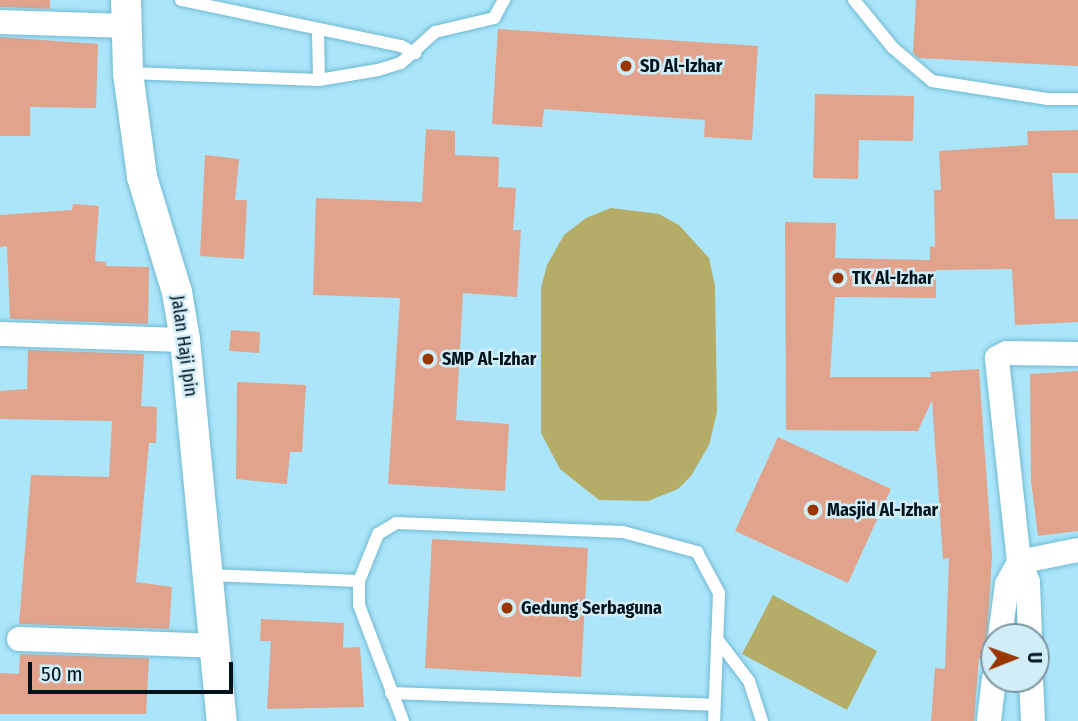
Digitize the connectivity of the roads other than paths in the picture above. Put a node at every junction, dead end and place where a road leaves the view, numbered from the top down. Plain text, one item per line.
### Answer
1 (181, 0) edge
2 (504, 0) edge
3 (854, 0) edge
4 (127, 13) edge
5 (0, 22) edge
6 (318, 31) junction
7 (415, 54) junction
8 (128, 73) junction
9 (318, 80) junction
10 (1078, 99) edge
11 (0, 334) edge
12 (185, 340) junction
13 (1078, 354) edge
14 (1078, 550) edge
15 (1019, 562) junction
16 (211, 575) junction
17 (359, 581) junction
18 (1002, 623) edge
19 (1029, 623) edge
20 (19, 639) dead end
21 (717, 639) junction
22 (216, 646) junction
23 (391, 693) junction
24 (992, 693) edge
25 (1032, 693) edge
26 (714, 705) junction
27 (216, 713) edge
28 (403, 721) edge
29 (713, 721) edge
30 (762, 721) edge
31 (989, 721) edge
32 (1033, 721) edge

1 - 6 lane
2 - 7 lane
3 - 10 lane
4 - 5 street
4 - 8 street, Jalan Haji Ipin
6 - 7 lane
6 - 9 lane
7 - 9 lane
8 - 9 lane
8 - 12 street, Jalan Haji Ipin
11 - 12 street
12 - 16 street, Jalan Haji Ipin
13 - 15 street
14 - 15 street
15 - 18 street
15 - 19 street
16 - 17 lane
16 - 22 street, Jalan Haji Ipin
17 - 21 lane
17 - 23 lane
20 - 22 street
21 - 26 lane
21 - 30 lane
22 - 27 street, Jalan Haji Ipin
23 - 26 lane
23 - 28 lane
24 - 31 street
25 - 32 street
26 - 29 lane

